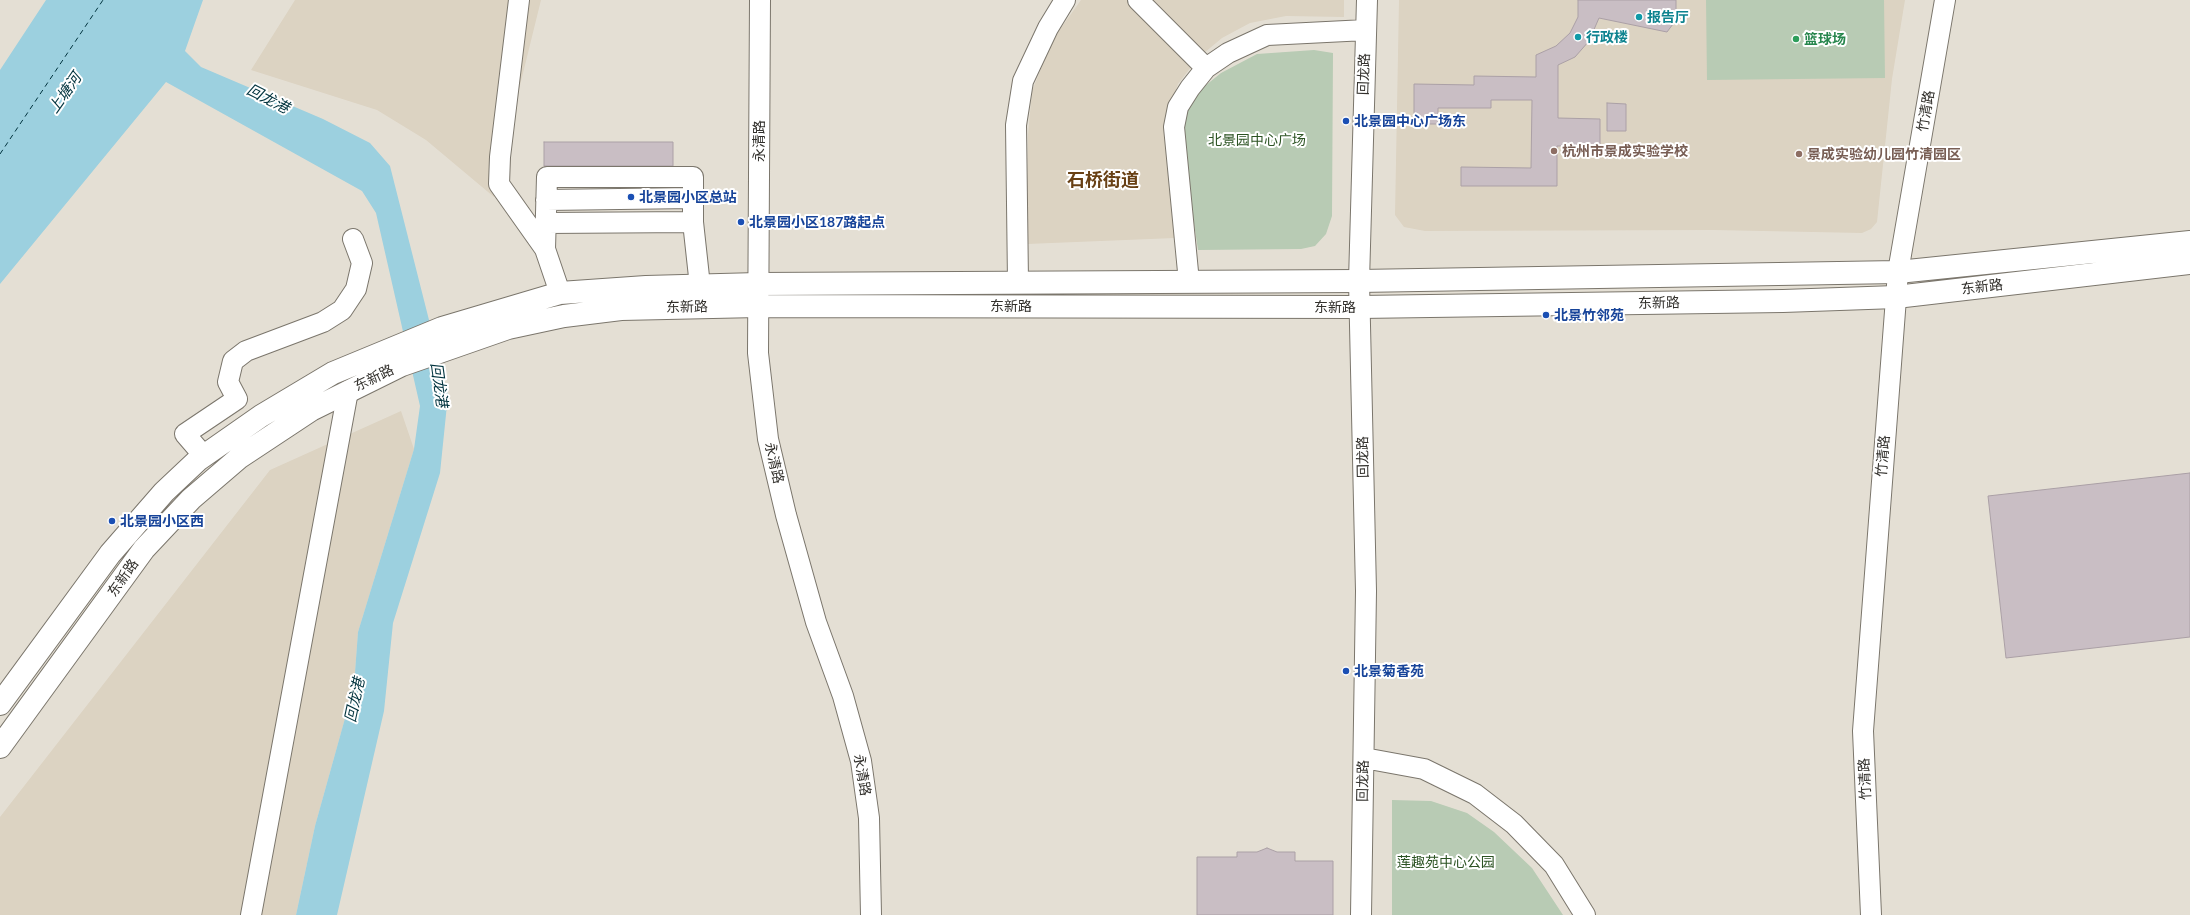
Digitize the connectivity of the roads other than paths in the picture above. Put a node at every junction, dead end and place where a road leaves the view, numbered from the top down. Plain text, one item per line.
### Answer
1 (519, 0) edge
2 (760, 0) edge
3 (1065, 0) edge
4 (1138, 0) edge
5 (1367, 0) edge
6 (1945, 0) edge
7 (1366, 30) junction
8 (1206, 68) junction
9 (693, 222) junction
10 (546, 223) junction
11 (353, 239) dead end
12 (2190, 242) edge
13 (545, 249) junction
14 (2190, 263) edge
15 (1898, 272) junction
16 (1359, 280) junction
17 (1018, 282) junction
18 (1189, 282) junction
19 (758, 284) junction
20 (700, 286) junction
21 (560, 293) junction
22 (1896, 297) junction
23 (758, 306) junction
24 (1360, 307) junction
25 (445, 338) junction
26 (398, 355) junction
27 (348, 391) junction
28 (204, 456) junction
29 (0, 704) edge
30 (0, 747) edge
31 (1364, 758) junction
32 (251, 915) edge
33 (871, 915) edge
34 (1361, 915) edge
35 (1585, 915) edge
36 (1871, 915) edge

1 - 13 street
2 - 19 street, 永清路
3 - 17 street
4 - 8 street
5 - 7 street, 回龙路
6 - 15 street, 竹清路
7 - 8 street
7 - 16 street, 回龙路
8 - 18 street
9 - 10 street
9 - 10 street
9 - 20 street
10 - 13 street
11 - 28 street
12 - 15 main road, 东新路
13 - 21 street
14 - 22 main road, 东新路
15 - 16 main road, 东新路
15 - 22 street, 竹清路
16 - 18 main road, 东新路
16 - 24 street, 回龙路
17 - 18 main road, 东新路
17 - 19 main road, 东新路
19 - 20 main road, 东新路
19 - 23 street, 永清路
20 - 21 main road, 东新路
21 - 25 main road, 东新路
22 - 24 main road, 东新路
22 - 36 street, 竹清路
23 - 24 main road, 东新路
23 - 25 main road, 东新路
23 - 33 street, 永清路
24 - 31 street, 回龙路
25 - 26 main road, 东新路
26 - 27 main road, 东新路
26 - 28 main road, 东新路
27 - 30 main road, 东新路
27 - 32 street
28 - 29 main road, 东新路
31 - 34 street, 回龙路
31 - 35 street

